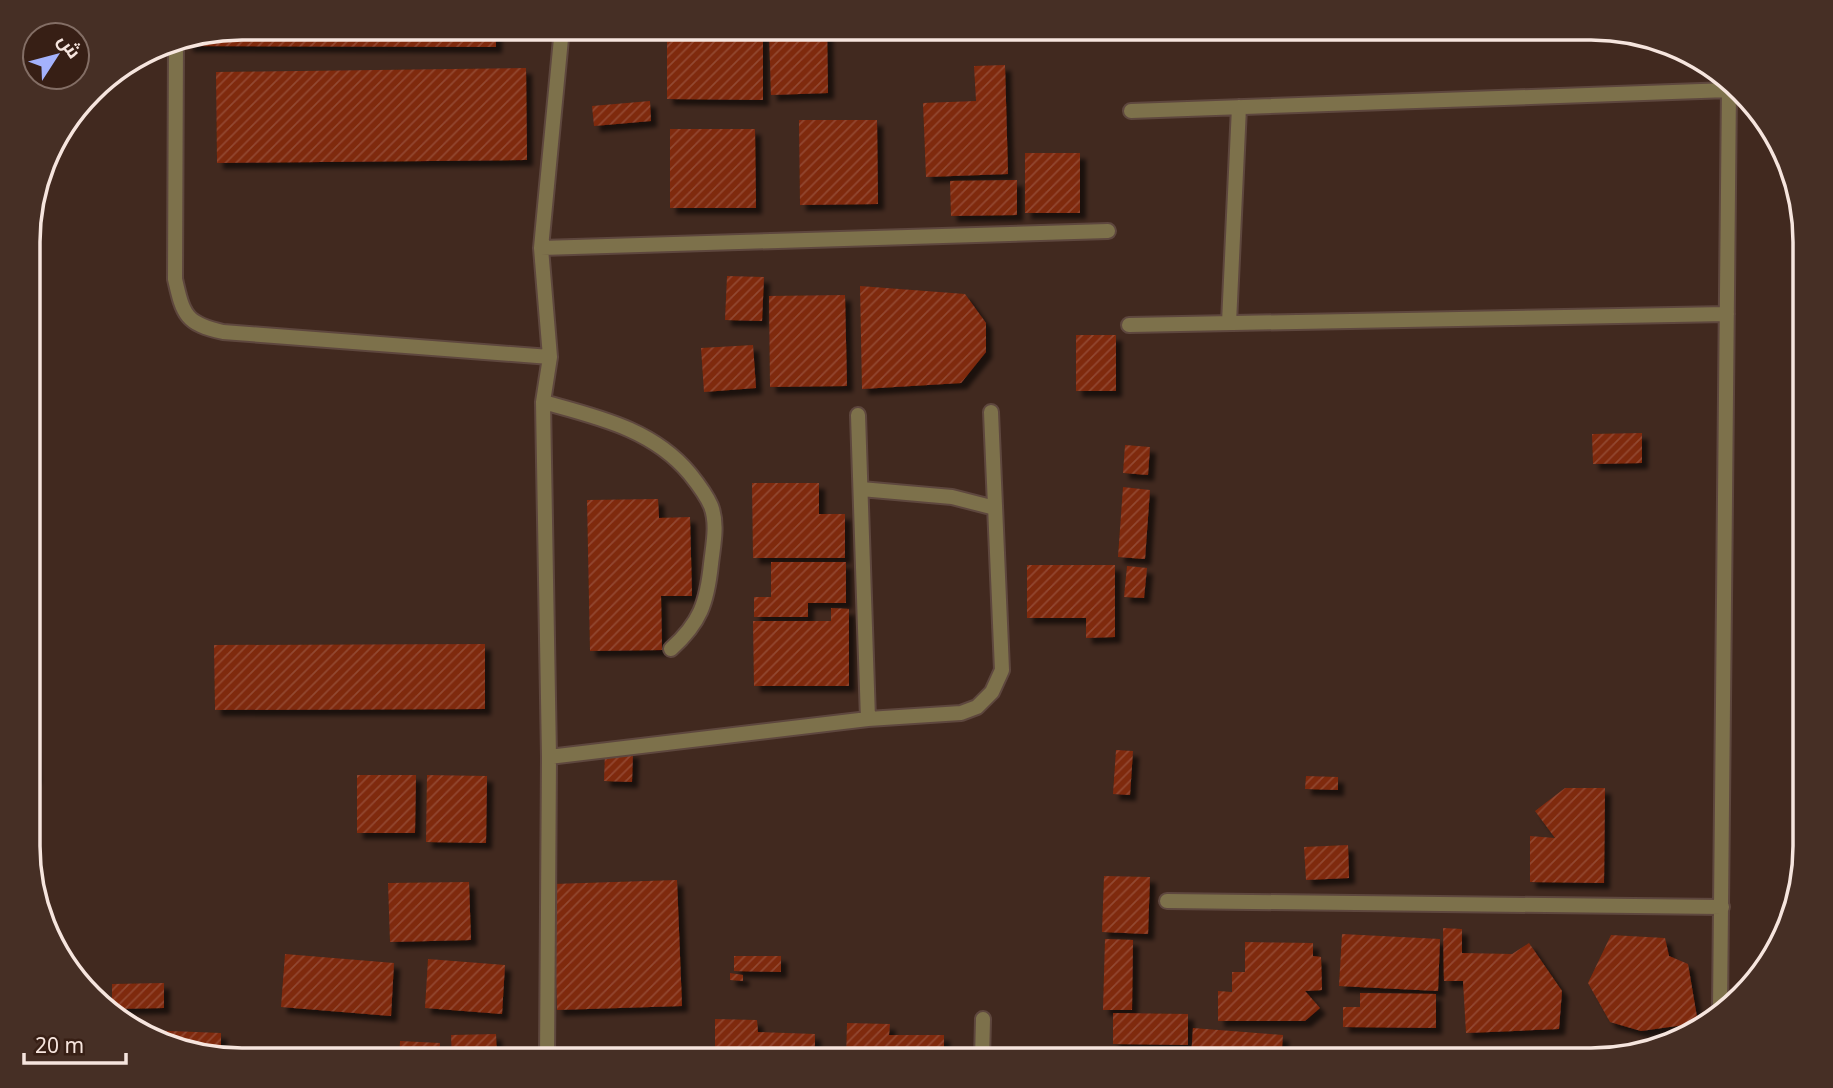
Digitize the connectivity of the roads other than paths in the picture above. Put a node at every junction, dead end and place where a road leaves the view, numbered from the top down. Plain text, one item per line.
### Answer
1 (561, 41) edge
2 (176, 51) edge
3 (1721, 88) edge
4 (1729, 95) edge
5 (1239, 107) junction
6 (1131, 111) dead end
7 (1108, 231) dead end
8 (541, 248) junction
9 (1727, 314) junction
10 (1228, 323) junction
11 (1129, 325) dead end
12 (550, 357) junction
13 (543, 401) junction
14 (991, 412) dead end
15 (858, 415) dead end
16 (861, 489) junction
17 (995, 508) junction
18 (671, 649) dead end
19 (868, 719) junction
20 (549, 757) junction
21 (1167, 901) dead end
22 (1722, 907) junction
23 (1720, 1001) edge
24 (983, 1019) dead end
25 (982, 1047) edge
26 (547, 1048) edge

1 - 8 street
2 - 12 street
3 - 5 street
4 - 9 street
5 - 6 street
5 - 10 street
7 - 8 street
8 - 12 street
9 - 10 street
9 - 22 street
10 - 11 street
12 - 13 street
13 - 18 street
13 - 20 street
14 - 17 street
15 - 16 street
16 - 17 street
16 - 19 street
17 - 19 street
19 - 20 street
20 - 26 street
21 - 22 street
22 - 23 street
24 - 25 street

